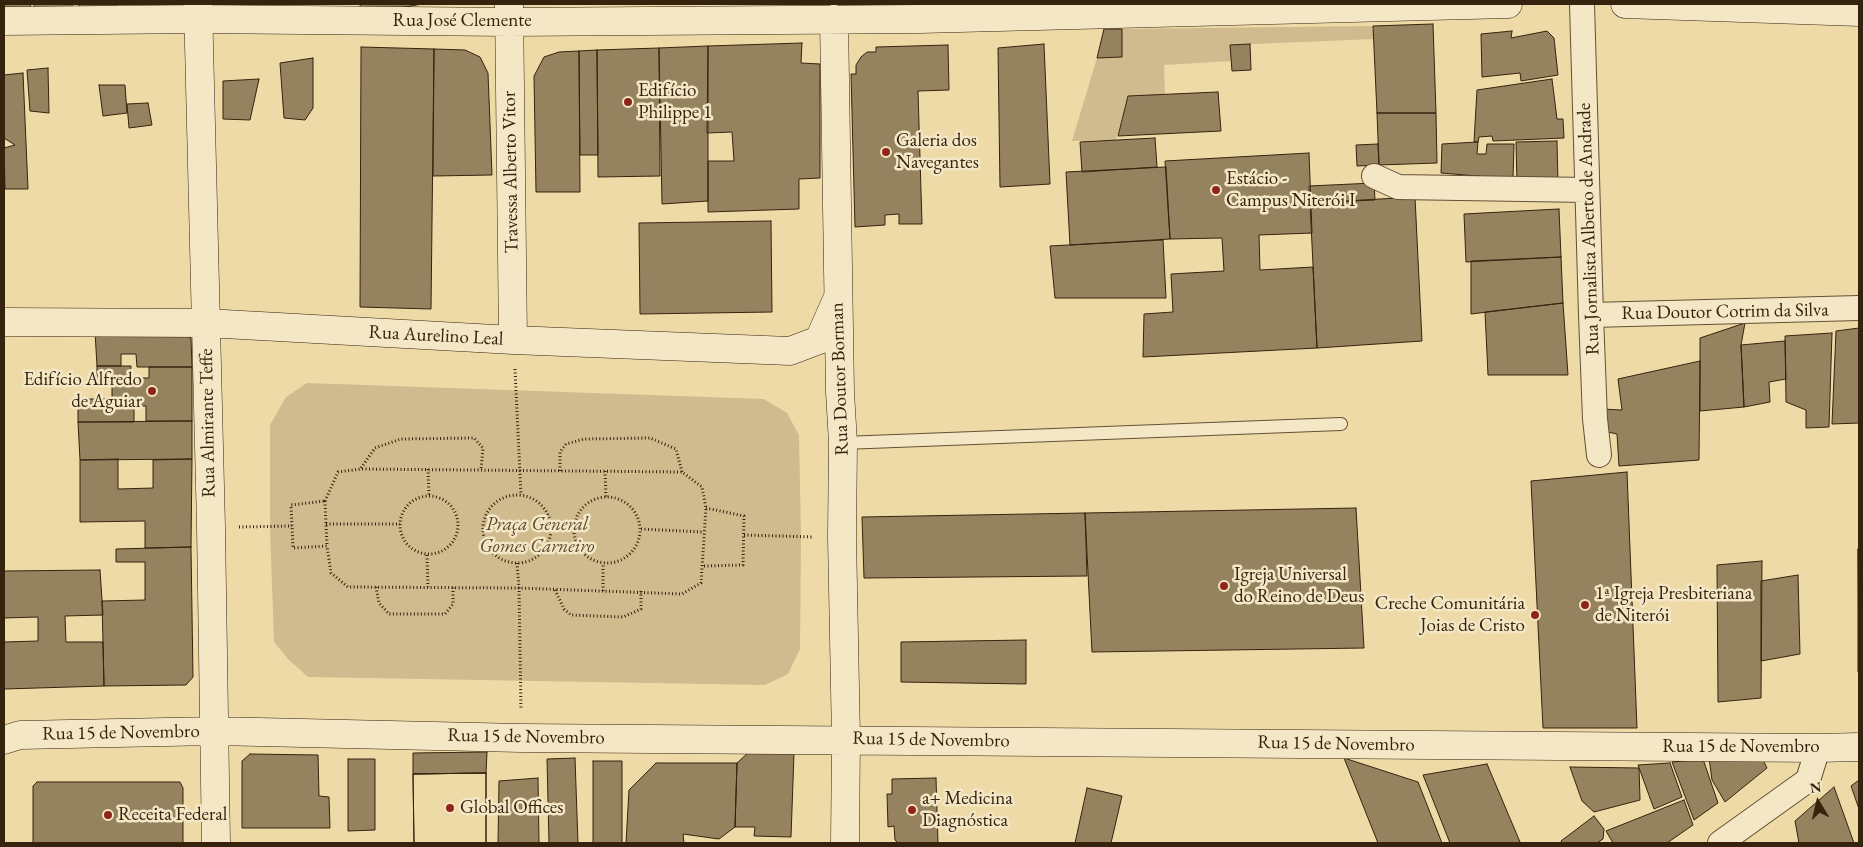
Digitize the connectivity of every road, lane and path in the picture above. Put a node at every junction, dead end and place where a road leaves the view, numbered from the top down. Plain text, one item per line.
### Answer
1 (1508, 4) edge
2 (1582, 4) edge
3 (1626, 4) edge
4 (920, 11) edge
5 (198, 12) edge
6 (1859, 12) edge
7 (509, 13) edge
8 (834, 19) junction
9 (4, 21) edge
10 (1374, 176) dead end
11 (1587, 190) junction
12 (838, 297) junction
13 (1859, 308) edge
14 (1591, 315) junction
15 (4, 322) edge
16 (206, 323) junction
17 (514, 340) junction
18 (517, 391) dead end
19 (1341, 424) dead end
20 (843, 443) junction
21 (1599, 455) dead end
22 (361, 469) junction
23 (428, 470) junction
24 (481, 470) junction
25 (520, 470) junction
26 (560, 471) junction
27 (604, 471) junction
28 (682, 472) junction
29 (520, 495) junction
30 (429, 496) junction
31 (606, 497) junction
32 (325, 501) junction
33 (706, 508) junction
34 (326, 524) junction
35 (400, 524) junction
36 (292, 526) junction
37 (270, 527) dead end
38 (641, 528) junction
39 (551, 530) junction
40 (574, 530) junction
41 (704, 532) junction
42 (744, 535) junction
43 (801, 538) dead end
44 (327, 546) junction
45 (427, 555) junction
46 (603, 563) junction
47 (517, 564) junction
48 (704, 566) junction
49 (376, 587) junction
50 (428, 587) junction
51 (454, 587) junction
52 (519, 588) junction
53 (555, 590) junction
54 (603, 591) junction
55 (641, 592) junction
56 (520, 681) dead end
57 (215, 731) junction
58 (846, 739) junction
59 (4, 740) edge
60 (1859, 747) edge
61 (1818, 748) junction
62 (216, 843) edge
63 (846, 843) edge
64 (1720, 843) edge

1 - 4 street, Rua José Clemente
2 - 11 street, Rua Jornalista Alberto de Andrade
3 - 6 street
4 - 8 street, Rua José Clemente
5 - 7 street, Rua José Clemente
5 - 9 street, Rua José Clemente
5 - 16 street, Rua Almirante Teffe
7 - 8 street, Rua José Clemente
7 - 17 street, Travessa Alberto Vitor
8 - 12 street, Rua Doutor Borman
10 - 11 street
11 - 14 street, Rua Jornalista Alberto de Andrade
12 - 17 street, Rua Aurelino Leal
12 - 20 street, Rua Doutor Borman
13 - 14 street, Rua Doutor Cotrim da Silva
14 - 21 street, Rua Jornalista Alberto de Andrade
15 - 16 street, Rua Aurelino Leal
16 - 17 street, Rua Aurelino Leal
16 - 57 street, Rua Almirante Teffe
18 - 25 path
19 - 20 lane
20 - 58 street, Rua Doutor Borman
22 - 23 path
22 - 24 path
22 - 32 path
23 - 24 path
23 - 30 path
24 - 25 path
25 - 26 path
25 - 29 path
26 - 27 path
26 - 28 path
27 - 28 path
27 - 31 path
28 - 33 path
29 - 39 path
29 - 47 path
30 - 35 path
30 - 45 path
31 - 38 path
31 - 40 path
32 - 34 path
32 - 36 path
33 - 41 path
33 - 42 path
34 - 35 path
34 - 44 path
35 - 45 path
36 - 37 path
36 - 44 path
38 - 41 path
38 - 46 path
39 - 40 path
39 - 47 path
40 - 46 path
41 - 48 path
42 - 43 path
42 - 48 path
44 - 49 path
45 - 50 path
46 - 54 path
47 - 52 path
48 - 55 path
49 - 50 path
49 - 51 path
50 - 51 path
51 - 52 path
52 - 53 path
52 - 56 path
53 - 54 path
53 - 55 path
54 - 55 path
57 - 58 street, Rua 15 de Novembro
57 - 59 street, Rua 15 de Novembro
57 - 62 street, Rua Almirante Teffe
58 - 61 street, Rua 15 de Novembro
58 - 63 street, Rua Doutor Borman
60 - 61 street, Rua 15 de Novembro
61 - 64 street

